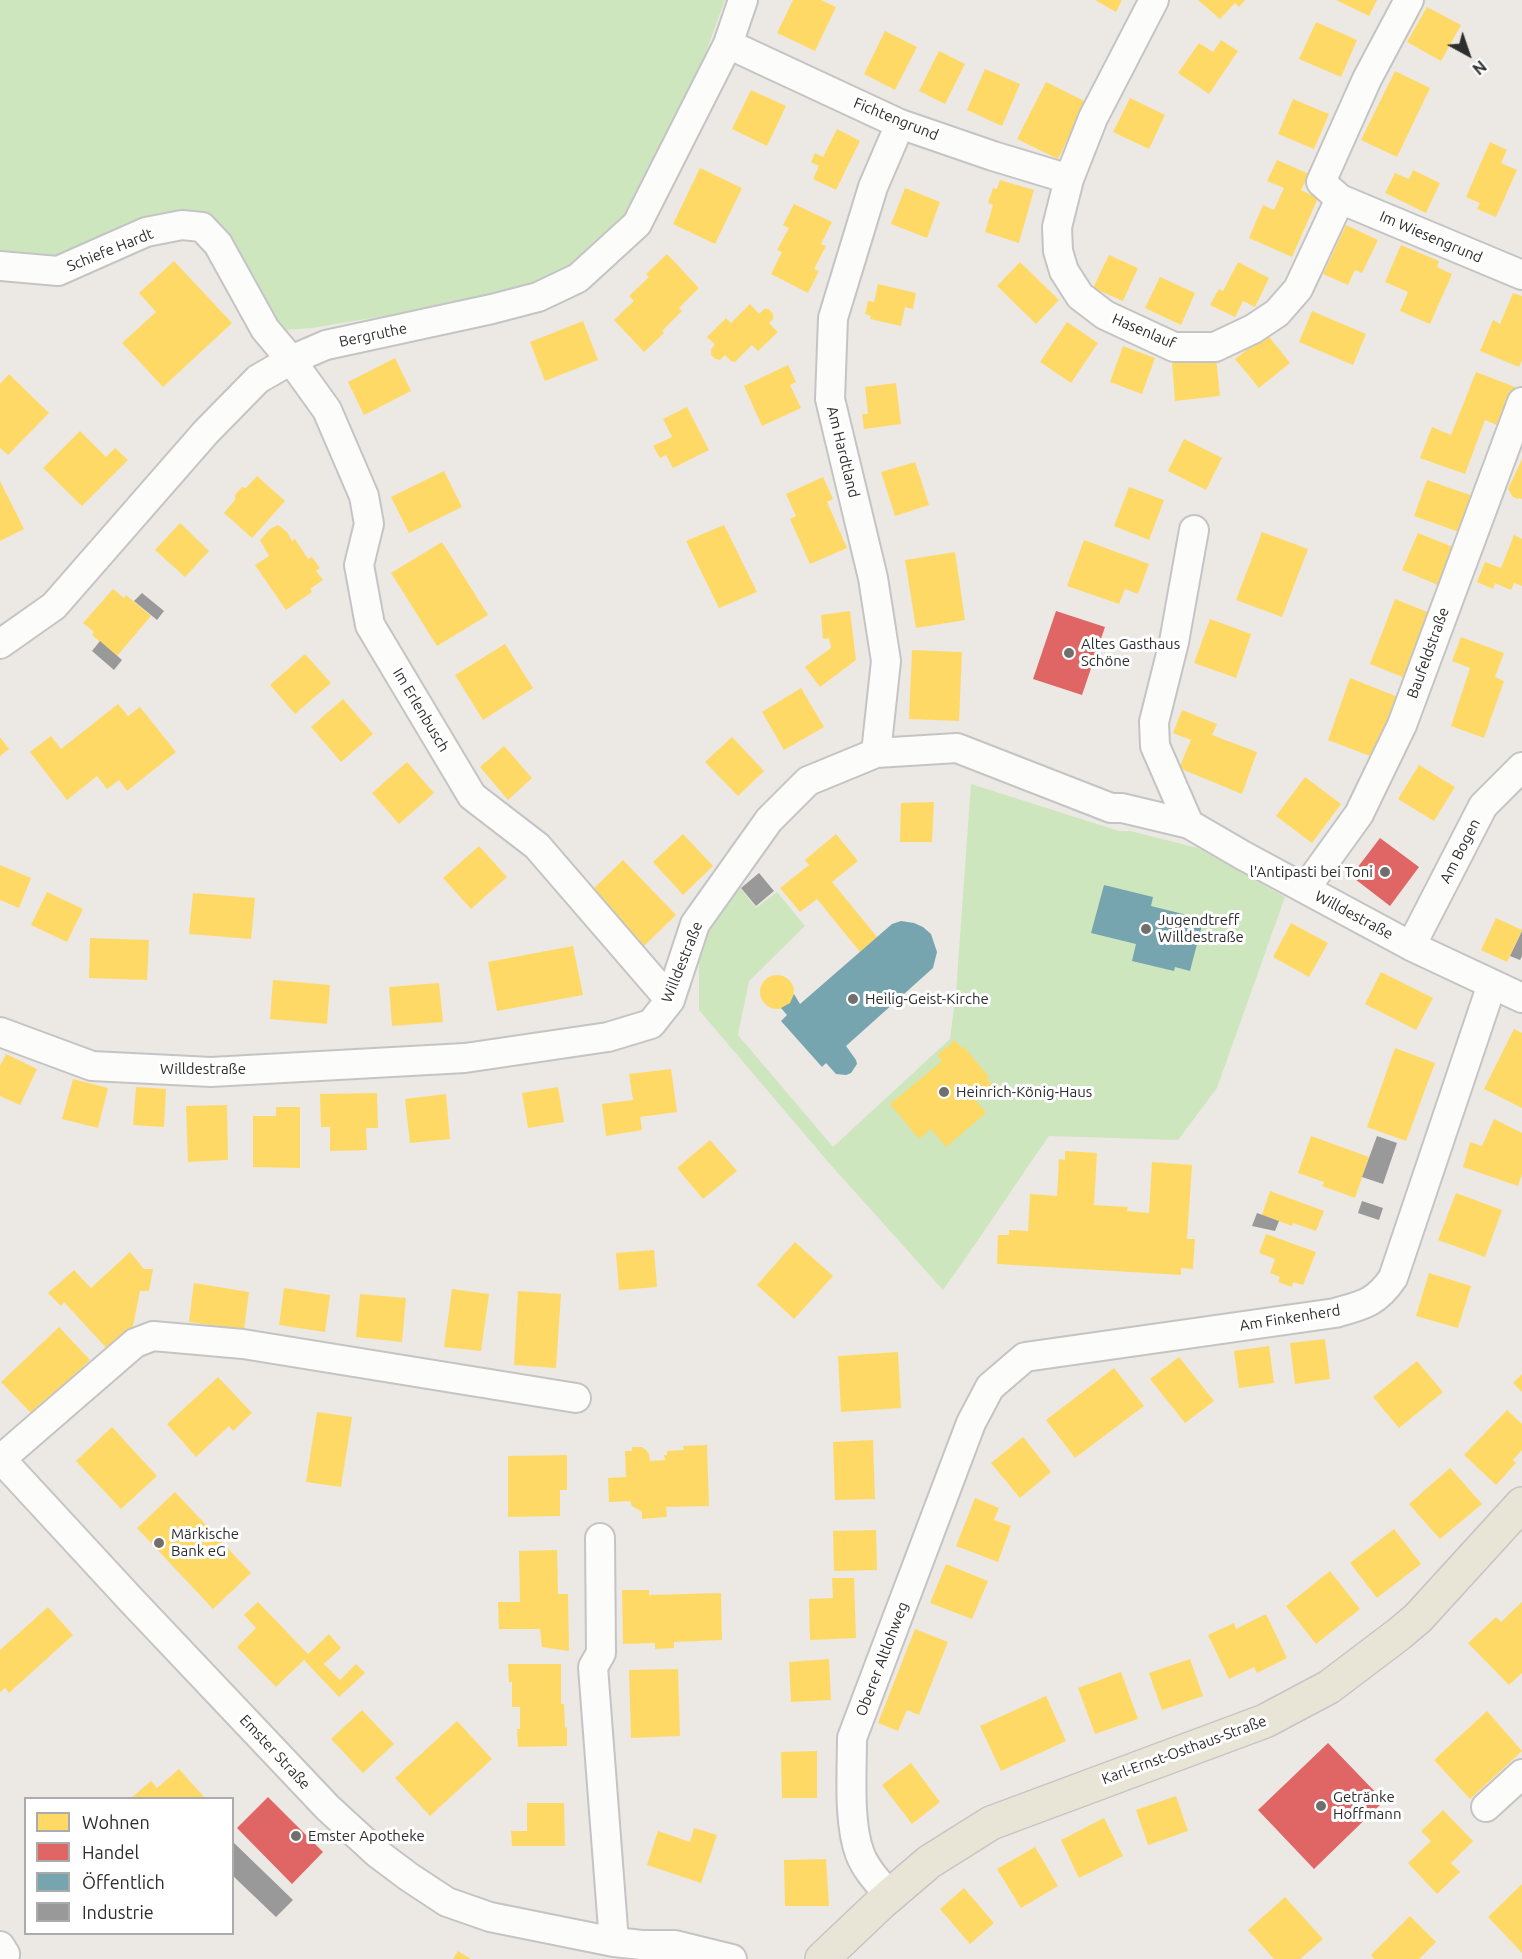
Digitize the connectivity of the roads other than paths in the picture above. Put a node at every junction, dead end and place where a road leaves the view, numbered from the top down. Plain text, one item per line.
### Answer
1 (743, 0) edge
2 (1154, 0) edge
3 (1409, 0) edge
4 (728, 44) junction
5 (900, 124) junction
6 (1069, 179) junction
7 (1340, 199) junction
8 (0, 266) edge
9 (1522, 275) edge
10 (291, 360) junction
11 (1522, 402) edge
12 (1194, 530) dead end
13 (0, 644) edge
14 (876, 753) junction
15 (1522, 767) edge
16 (1189, 824) junction
17 (1305, 890) junction
18 (1411, 946) junction
19 (1492, 984) junction
20 (1522, 998) edge
21 (670, 1000) junction
22 (0, 1032) edge
23 (576, 1398) dead end
24 (971, 1423) joint
25 (1, 1458) edge
26 (1522, 1504) edge
27 (600, 1538) dead end
28 (1522, 1774) edge
29 (1486, 1807) dead end
30 (890, 1896) junction
31 (614, 1942) junction
32 (0, 1946) edge
33 (2, 1959) edge
34 (732, 1959) edge
35 (822, 1959) edge

1 - 4 street, Bergruthe
2 - 6 street, Hasenlauf
3 - 7 street
4 - 5 street, Fichtengrund
4 - 10 street, Bergruthe
5 - 6 street, Fichtengrund
5 - 14 street, Am Hardtland
6 - 7 street, Hasenlauf
7 - 9 street, Im Wiesengrund
8 - 10 street, Schiefe Hardt
10 - 13 street, Bergruthe
10 - 21 street, Im Erlenbusch
11 - 17 street, Baufeldstraße
12 - 16 street
14 - 16 street, Willdestraße
14 - 21 street, Willdestraße
15 - 18 street, Am Bogen
16 - 17 street, Willdestraße
17 - 18 street, Willdestraße
18 - 19 street, Willdestraße
19 - 20 street, Willdestraße
19 - 24 street, Am Finkenherd
21 - 22 street, Willdestraße
23 - 25 street, Emster Straße
24 - 30 street, Oberer Altlohweg
25 - 31 street, Emster Straße
26 - 30 main road, Karl-Ernst-Osthaus-Straße
27 - 31 street
28 - 29 street
30 - 35 main road, Karl-Ernst-Osthaus-Straße
31 - 34 street, Emster Straße
32 - 33 street

